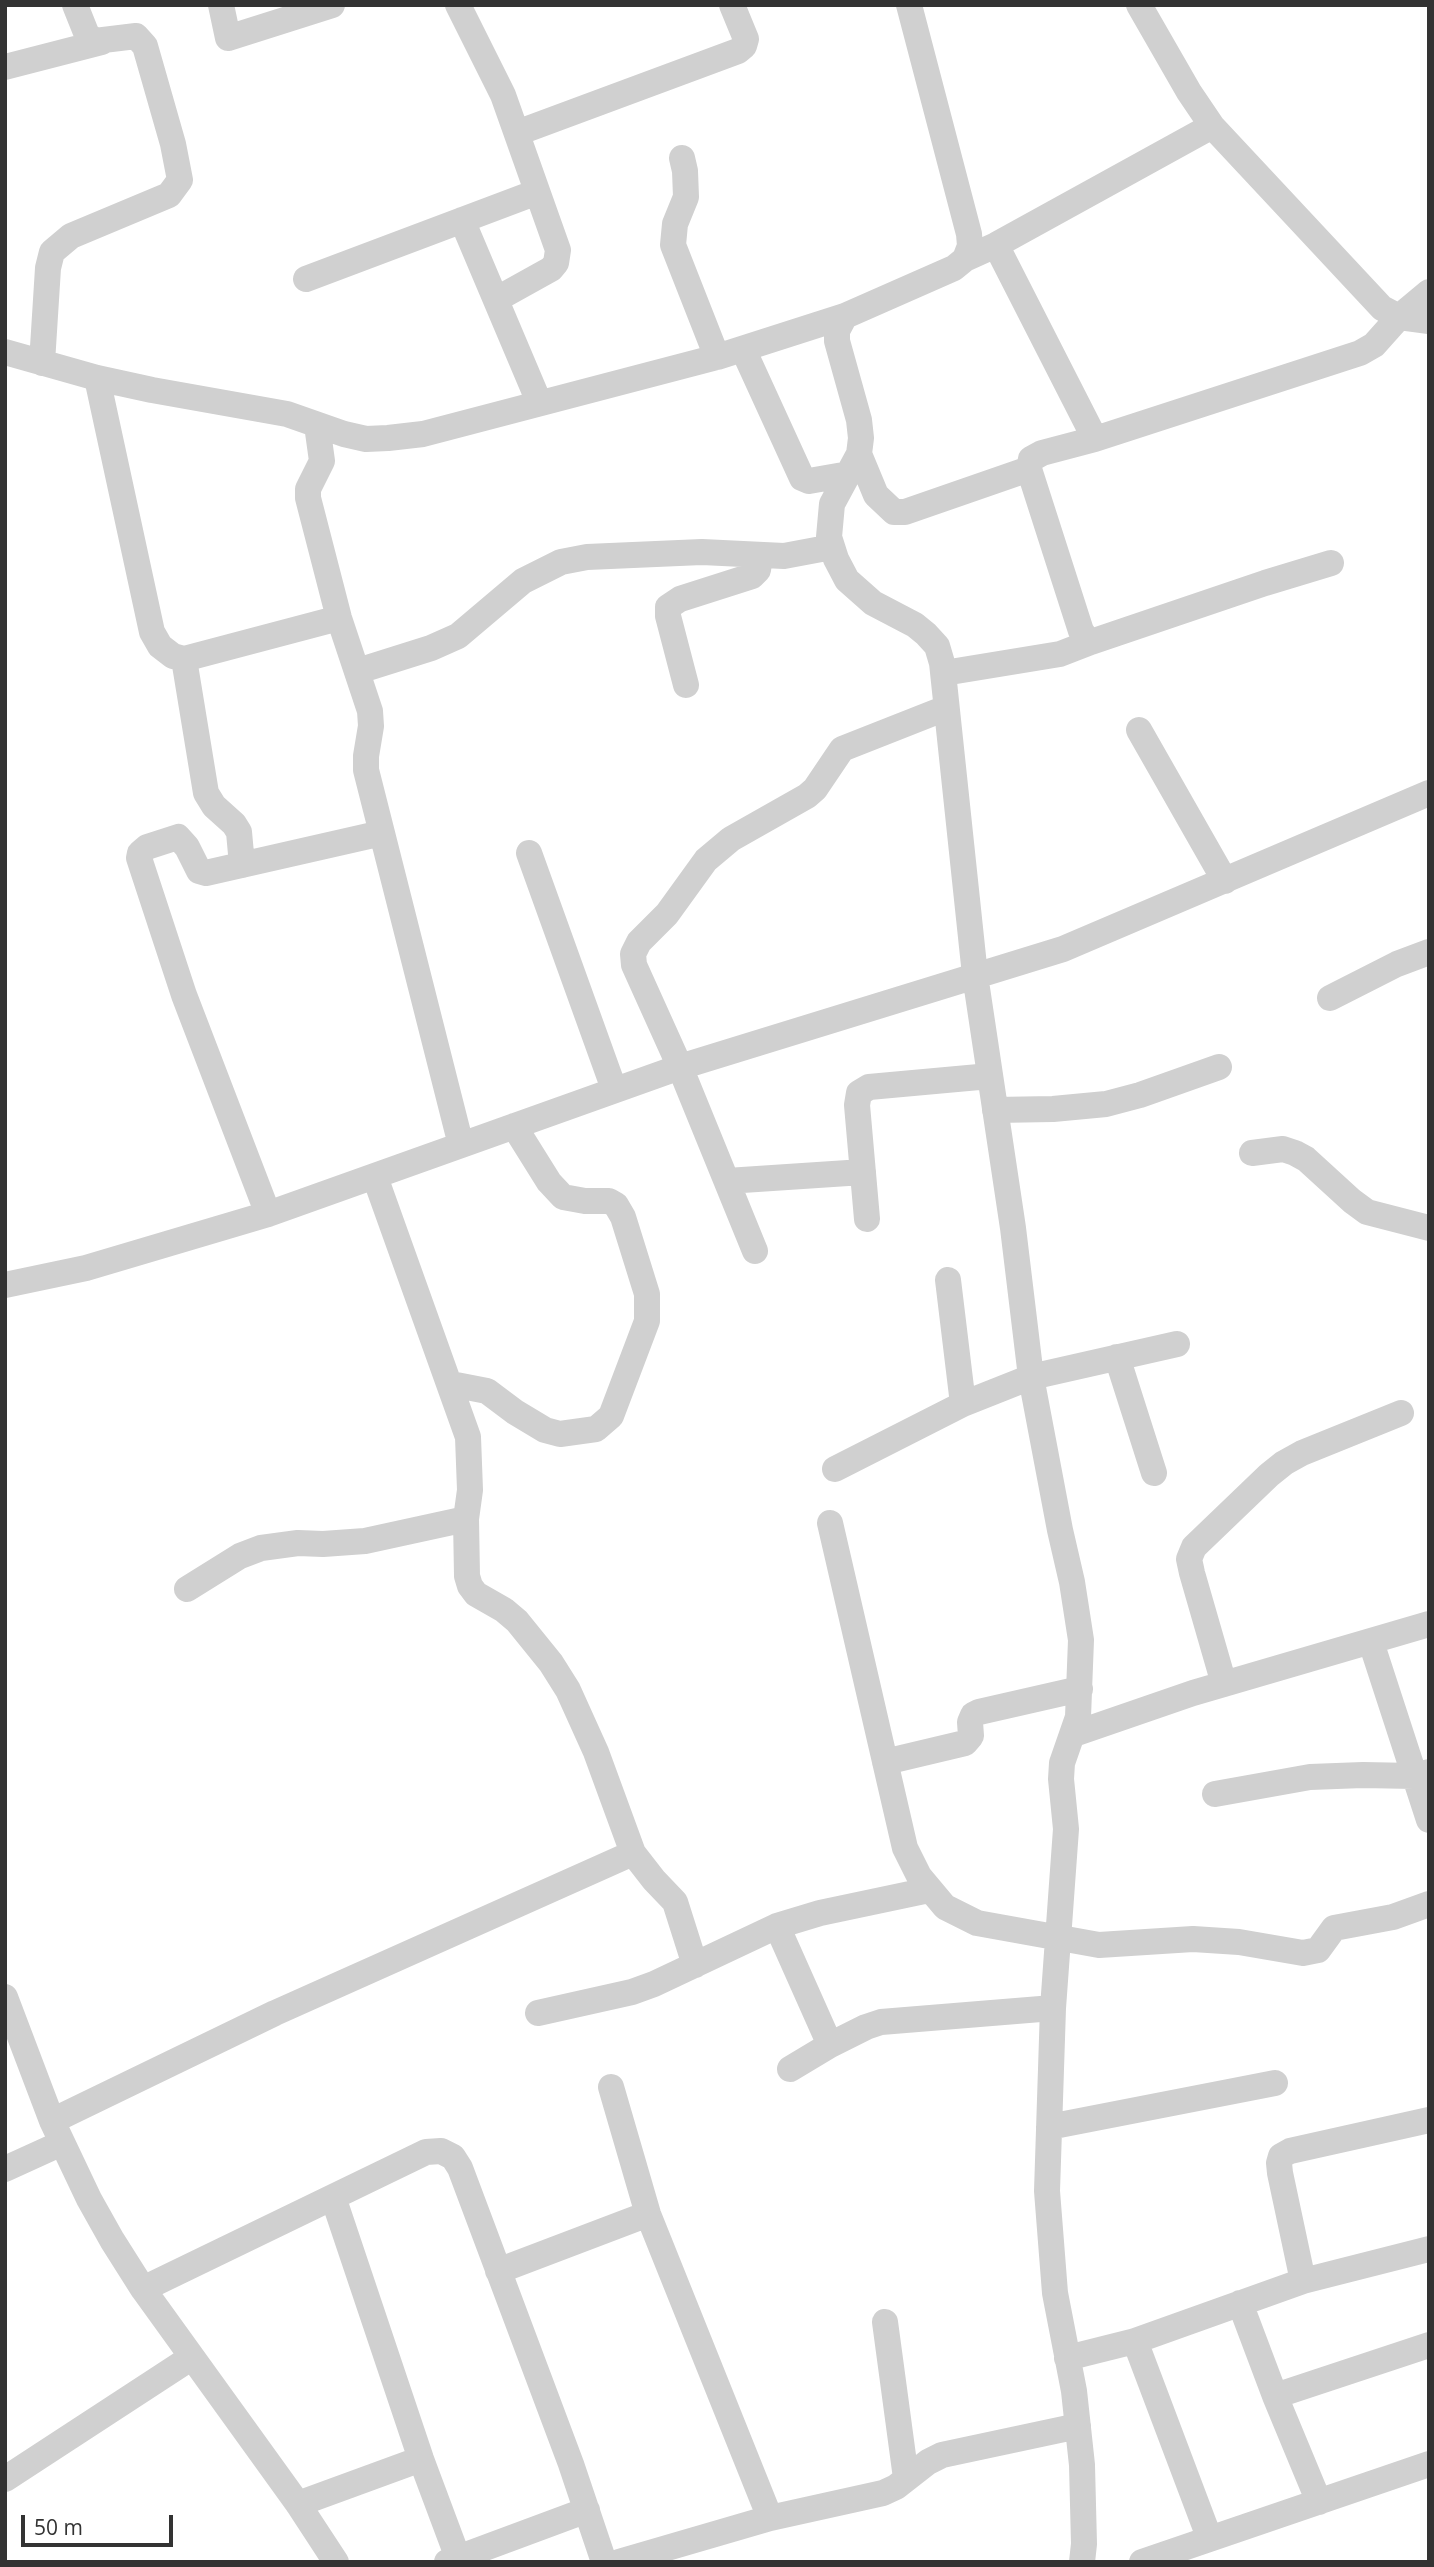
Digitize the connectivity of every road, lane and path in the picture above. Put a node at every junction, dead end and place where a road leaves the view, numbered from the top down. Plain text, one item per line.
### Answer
1 (75, 5) edge
2 (221, 5) edge
3 (332, 5) edge
4 (458, 5) edge
5 (732, 5) edge
6 (909, 5) edge
7 (1139, 5) edge
8 (102, 41) junction
9 (5, 67) edge
10 (1212, 126) junction
11 (517, 133) junction
12 (682, 158) dead end
13 (537, 192) junction
14 (461, 220) junction
15 (996, 245) junction
16 (965, 259) junction
17 (306, 279) dead end
18 (1429, 292) edge
19 (497, 299) junction
20 (845, 316) junction
21 (1399, 317) junction
22 (1429, 320) edge
23 (743, 349) junction
24 (5, 352) edge
25 (717, 358) junction
26 (42, 363) junction
27 (97, 378) junction
28 (539, 402) junction
29 (317, 425) junction
30 (1095, 439) junction
31 (854, 464) junction
32 (1029, 469) junction
33 (832, 547) junction
34 (761, 556) junction
35 (1331, 563) dead end
36 (339, 618) junction
37 (1091, 642) junction
38 (184, 659) junction
39 (358, 671) junction
40 (944, 673) junction
41 (687, 685) dead end
42 (946, 708) junction
43 (1139, 730) dead end
44 (1429, 793) edge
45 (382, 832) junction
46 (529, 852) dead end
47 (242, 865) junction
48 (1225, 881) junction
49 (1429, 952) edge
50 (975, 975) junction
51 (1330, 998) dead end
52 (680, 1067) junction
53 (1219, 1067) dead end
54 (990, 1076) junction
55 (614, 1089) junction
56 (995, 1110) junction
57 (514, 1126) junction
58 (461, 1145) junction
59 (1252, 1153) dead end
60 (863, 1172) junction
61 (375, 1177) junction
62 (727, 1181) junction
63 (268, 1214) junction
64 (867, 1219) dead end
65 (1429, 1228) edge
66 (755, 1251) dead end
67 (948, 1280) dead end
68 (5, 1285) edge
69 (1177, 1344) dead end
70 (1117, 1357) junction
71 (1031, 1377) junction
72 (451, 1384) junction
73 (963, 1404) junction
74 (1401, 1413) dead end
75 (835, 1469) dead end
76 (1154, 1473) dead end
77 (466, 1519) junction
78 (830, 1523) dead end
79 (187, 1589) dead end
80 (1429, 1624) edge
81 (1371, 1642) junction
82 (1224, 1684) junction
83 (1080, 1689) junction
84 (1074, 1734) junction
85 (885, 1762) junction
86 (1422, 1774) edge
87 (1215, 1794) dead end
88 (1429, 1820) edge
89 (634, 1853) junction
90 (929, 1891) junction
91 (1429, 1903) edge
92 (777, 1926) junction
93 (1058, 1938) junction
94 (695, 1965) junction
95 (5, 1997) edge
96 (1053, 2008) junction
97 (538, 2013) dead end
98 (830, 2045) junction
99 (790, 2069) dead end
100 (1275, 2083) dead end
101 (611, 2087) dead end
102 (1429, 2120) edge
103 (1049, 2127) junction
104 (57, 2132) junction
105 (5, 2169) edge
106 (333, 2197) junction
107 (648, 2214) junction
108 (1429, 2249) edge
109 (498, 2271) junction
110 (1303, 2281) junction
111 (143, 2289) junction
112 (1240, 2303) junction
113 (885, 2322) dead end
114 (1135, 2340) junction
115 (1429, 2344) edge
116 (192, 2357) junction
117 (1067, 2358) junction
118 (1275, 2396) junction
119 (1078, 2426) junction
120 (421, 2459) junction
121 (1429, 2464) edge
122 (906, 2478) junction
123 (5, 2480) edge
124 (1319, 2502) junction
125 (298, 2504) junction
126 (587, 2510) junction
127 (770, 2518) junction
128 (1209, 2537) junction
129 (453, 2560) edge
130 (336, 2562) edge
131 (604, 2562) edge
132 (619, 2562) edge
133 (1082, 2562) edge
134 (1142, 2562) edge

1 - 8 street
2 - 3 street
4 - 11 street
5 - 11 street
6 - 16 street
7 - 10 street
8 - 9 street
8 - 26 street
10 - 15 street
10 - 21 street
11 - 13 street
12 - 25 street
13 - 14 street
13 - 19 street
14 - 17 street
14 - 19 street
15 - 16 street
15 - 30 street
16 - 20 street
18 - 21 street
19 - 28 street
20 - 23 street
20 - 31 street
21 - 22 street
21 - 30 street
23 - 25 street
23 - 31 street
24 - 26 street
25 - 28 street
26 - 27 street
27 - 29 street
27 - 38 street
28 - 29 street
29 - 36 street
30 - 32 street
31 - 32 street
31 - 33 street
32 - 37 street
33 - 34 street
33 - 40 street
34 - 39 street
34 - 41 street
35 - 37 street
36 - 38 street
36 - 39 street
37 - 40 street
38 - 47 street
39 - 45 street
40 - 42 street
42 - 50 street
42 - 52 street
43 - 48 street
44 - 48 street
45 - 47 street
45 - 58 street
46 - 55 street
47 - 63 street
48 - 50 street
49 - 51 street
50 - 52 street
50 - 54 street
52 - 55 street
52 - 62 street
53 - 56 street
54 - 56 street
54 - 60 street
55 - 57 street
56 - 71 street
57 - 58 street
57 - 72 street
58 - 61 street
59 - 65 street
60 - 62 street
60 - 64 street
61 - 63 street
61 - 72 street
62 - 66 street
63 - 68 street
67 - 73 street
69 - 70 street
70 - 71 street
70 - 76 street
71 - 73 street
71 - 83 street
72 - 77 street
73 - 75 street
74 - 82 street
77 - 79 street
77 - 89 street
78 - 85 street
80 - 81 street
81 - 82 street
81 - 86 street
82 - 84 street
83 - 84 street
83 - 85 street
84 - 93 street
85 - 90 street
86 - 87 street
86 - 88 street
89 - 94 street
89 - 104 street
90 - 92 street
90 - 93 street
91 - 93 street
92 - 94 street
92 - 98 street
93 - 96 street
94 - 97 street
95 - 104 street
96 - 98 street
96 - 103 street
98 - 99 street
100 - 103 street
101 - 107 street
102 - 110 street
103 - 117 street
104 - 105 street
104 - 111 street
106 - 109 street
106 - 111 street
106 - 120 street
107 - 109 street
107 - 127 street
108 - 110 street
109 - 126 street
110 - 112 street
111 - 116 street
112 - 114 street
112 - 118 street
113 - 122 street
114 - 117 street
114 - 128 street
115 - 118 street
116 - 123 street
116 - 125 street
117 - 119 street
118 - 124 street
119 - 122 street
119 - 133 street
120 - 125 street
120 - 129 street
121 - 124 street
122 - 127 street
124 - 128 street
125 - 130 street
126 - 129 street
126 - 131 street
127 - 132 street
128 - 134 street

